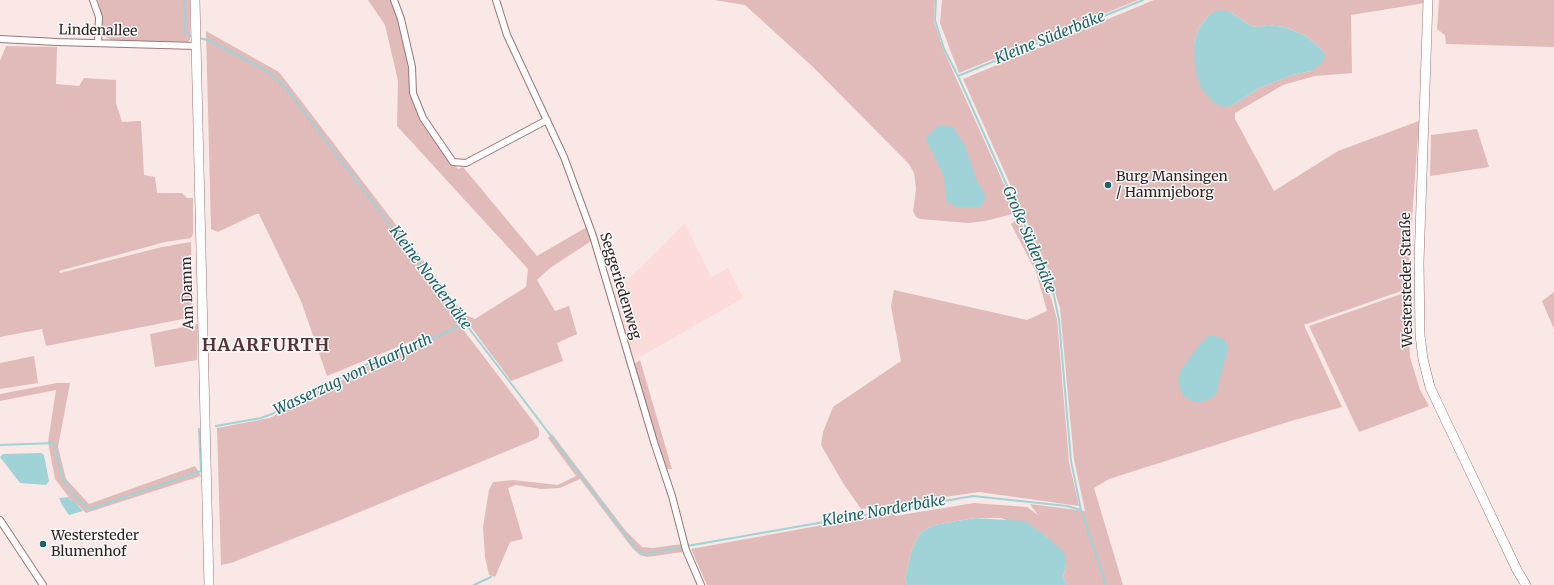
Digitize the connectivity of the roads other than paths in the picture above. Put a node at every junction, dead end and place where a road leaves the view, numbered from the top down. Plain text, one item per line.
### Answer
1 (93, 0) edge
2 (195, 0) edge
3 (394, 0) edge
4 (496, 0) edge
5 (1428, 0) edge
6 (1, 39) edge
7 (98, 43) junction
8 (196, 44) junction
9 (547, 120) junction
10 (0, 520) edge
11 (43, 585) edge
12 (209, 585) edge
13 (701, 585) edge
14 (1526, 585) edge

1 - 7 street
2 - 8 main road, Am Damm
3 - 9 street
4 - 9 street, Seggeriedenweg
5 - 14 main road, Westersteder Straße
6 - 7 street, Lindenallee
7 - 8 street, Lindenallee
8 - 12 main road, Am Damm
9 - 13 street, Seggeriedenweg
10 - 11 street

